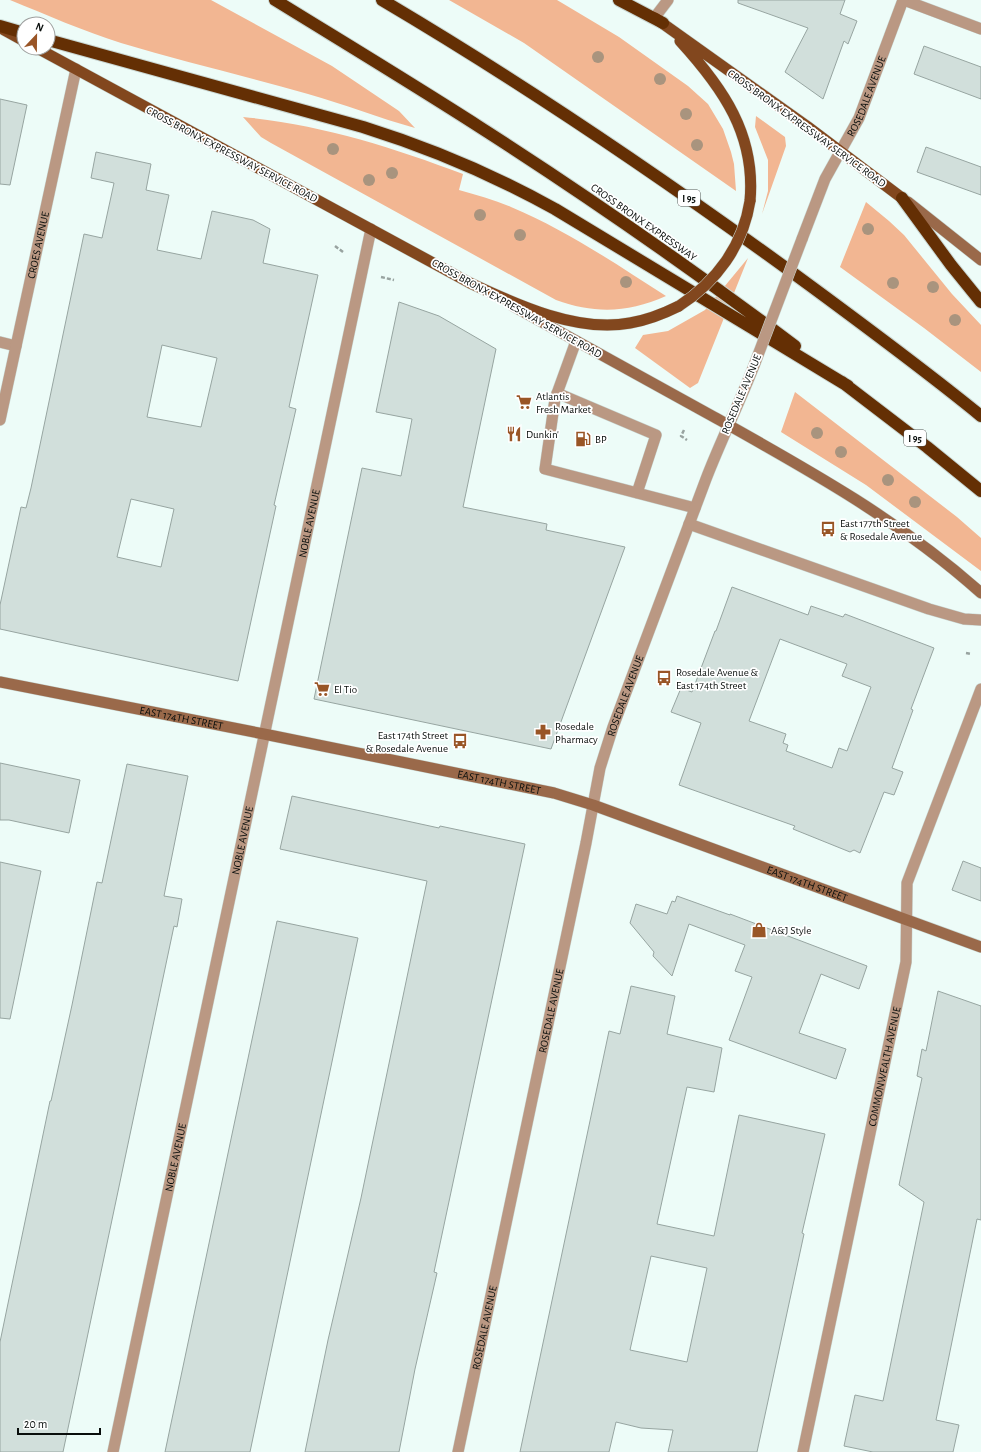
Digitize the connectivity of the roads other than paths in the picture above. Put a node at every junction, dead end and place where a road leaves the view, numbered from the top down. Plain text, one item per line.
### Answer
1 (275, 0) edge
2 (382, 0) edge
3 (619, 0) edge
4 (630, 0) edge
5 (668, 0) edge
6 (903, 0) edge
7 (659, 20) junction
8 (0, 27) edge
9 (981, 29) edge
10 (16, 31) edge
11 (16, 36) edge
12 (56, 42) edge
13 (52, 56) edge
14 (76, 69) junction
15 (840, 151) junction
16 (902, 198) junction
17 (371, 229) junction
18 (981, 260) edge
19 (470, 282) junction
20 (981, 302) edge
21 (576, 341) junction
22 (0, 342) edge
23 (16, 346) junction
24 (848, 386) junction
25 (557, 393) junction
26 (981, 416) edge
27 (0, 420) edge
28 (729, 425) junction
29 (981, 491) edge
30 (637, 493) junction
31 (695, 508) junction
32 (689, 524) junction
33 (981, 592) edge
34 (981, 620) edge
35 (0, 682) edge
36 (981, 689) edge
37 (264, 734) junction
38 (593, 805) junction
39 (906, 920) junction
40 (981, 947) edge
41 (113, 1452) edge
42 (458, 1452) edge
43 (803, 1452) edge

1 - 24 highway, CROSS BRONX EXPRESSWAY / I 95
2 - 26 highway, I 95
3 - 7 highway
4 - 7 main road, CROSS BRONX EXPRESSWAY SERVICE ROAD
5 - 7 street
6 - 9 street
6 - 15 street, ROSEDALE AVENUE
7 - 15 main road, CROSS BRONX EXPRESSWAY SERVICE ROAD
7 - 19 main road, bridge
8 - 10 highway
8 - 11 main road
12 - 24 highway
13 - 14 main road, CROSS BRONX EXPRESSWAY SERVICE ROAD
14 - 17 main road, CROSS BRONX EXPRESSWAY SERVICE ROAD
14 - 23 street, CROES AVENUE
15 - 16 main road, CROSS BRONX EXPRESSWAY SERVICE ROAD
15 - 28 street, ROSEDALE AVENUE, bridge
16 - 18 main road, CROSS BRONX EXPRESSWAY SERVICE ROAD
16 - 20 highway
17 - 19 main road, CROSS BRONX EXPRESSWAY SERVICE ROAD
17 - 37 street, NOBLE AVENUE
19 - 21 main road, CROSS BRONX EXPRESSWAY SERVICE ROAD
21 - 25 street
21 - 28 main road, CROSS BRONX EXPRESSWAY SERVICE ROAD
22 - 23 street
23 - 27 street, CROES AVENUE
24 - 29 highway, CROSS BRONX EXPRESSWAY / I 95
25 - 30 street
25 - 30 street
28 - 31 street, ROSEDALE AVENUE
28 - 33 main road, CROSS BRONX EXPRESSWAY SERVICE ROAD
30 - 31 street
31 - 32 street, ROSEDALE AVENUE
32 - 34 street
32 - 38 street, ROSEDALE AVENUE
35 - 37 main road, EAST 174TH STREET
36 - 39 street, COMMONWEALTH AVENUE
37 - 38 main road, EAST 174TH STREET
37 - 41 street, NOBLE AVENUE
38 - 39 main road, EAST 174TH STREET
38 - 42 street, ROSEDALE AVENUE
39 - 40 main road, EAST 174TH STREET
39 - 43 street, COMMONWEALTH AVENUE

